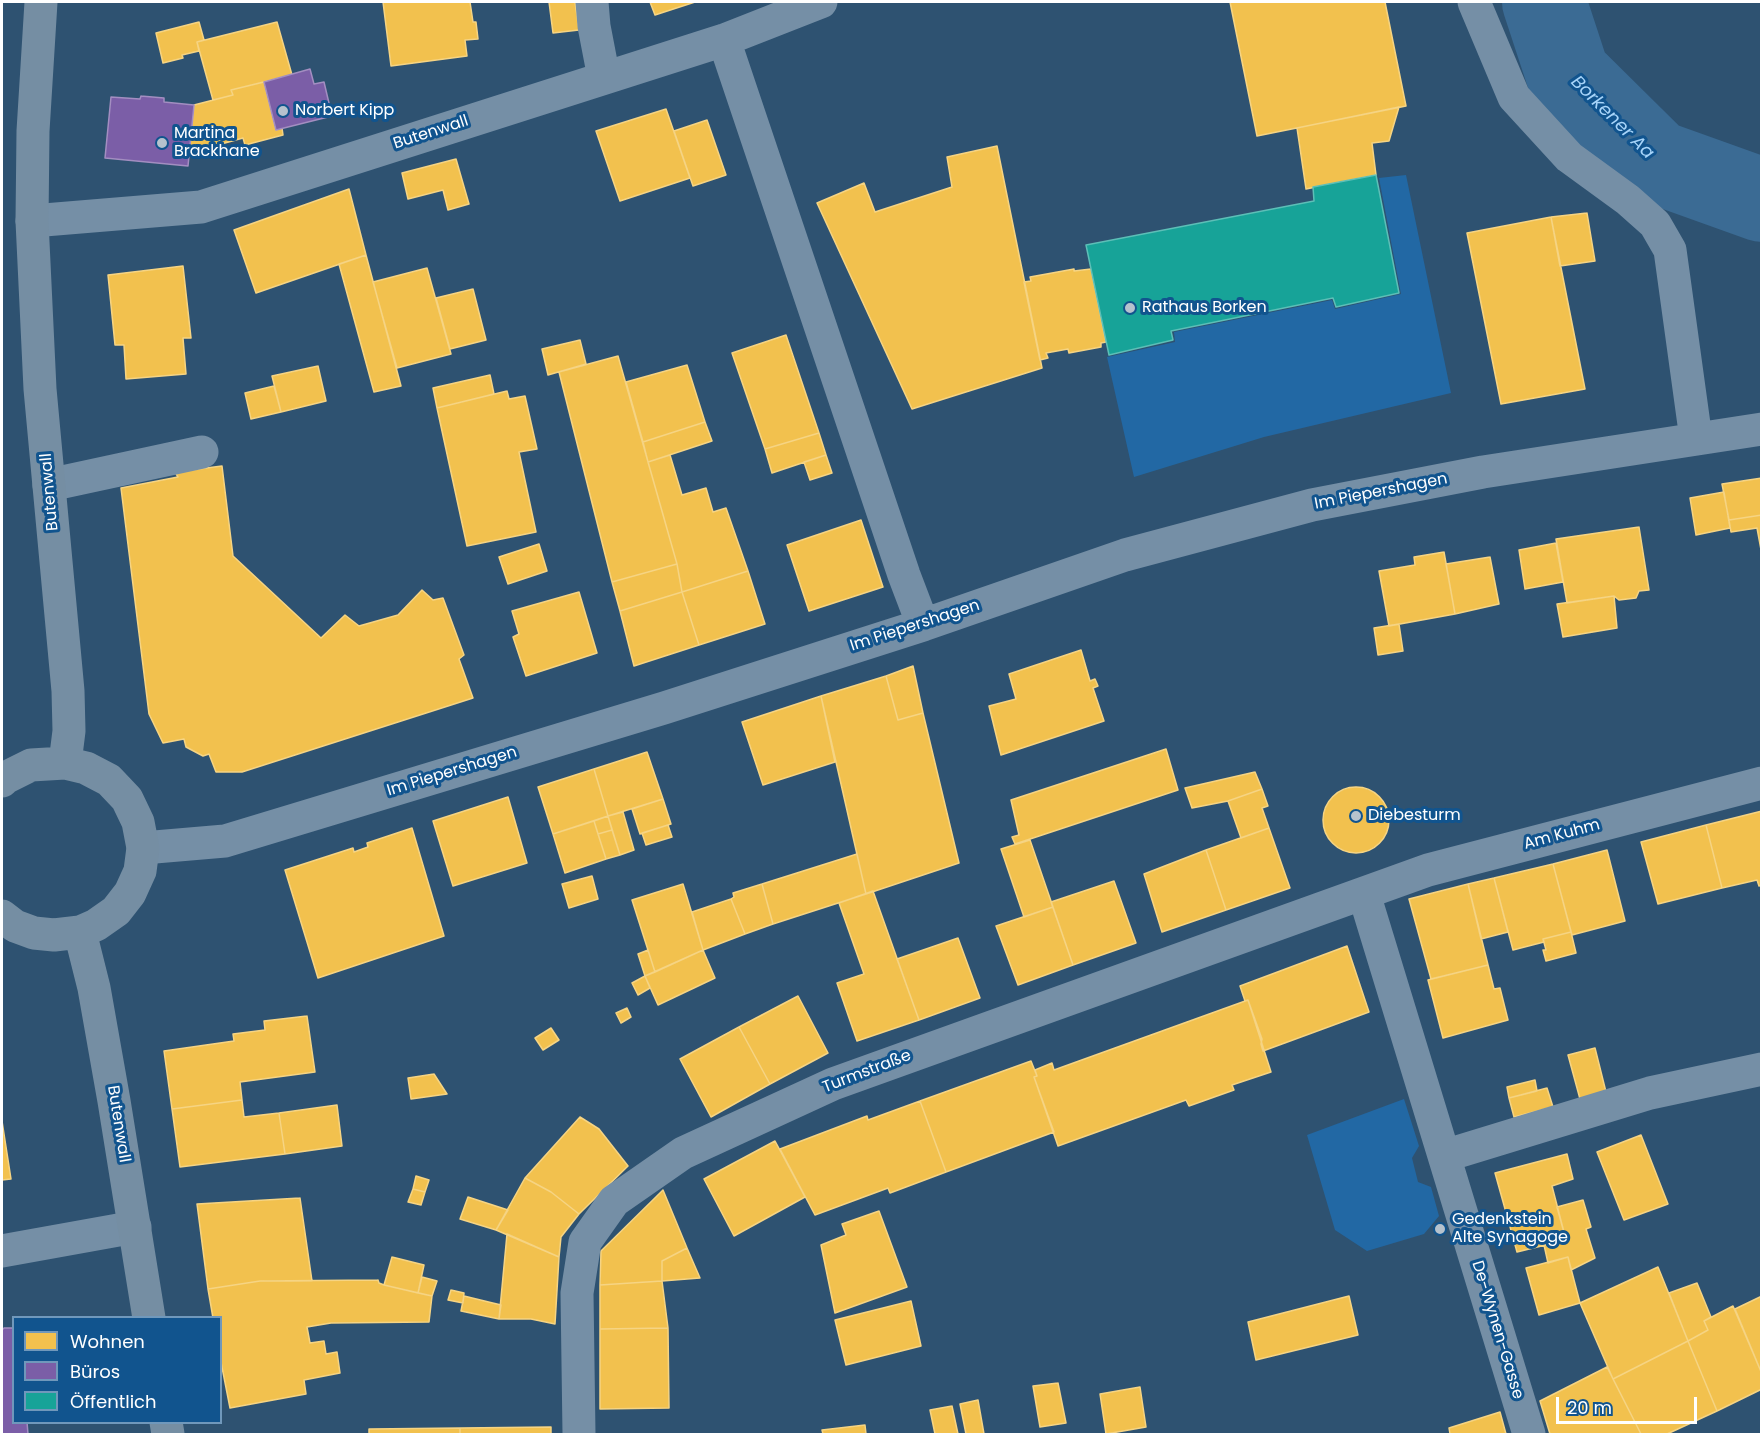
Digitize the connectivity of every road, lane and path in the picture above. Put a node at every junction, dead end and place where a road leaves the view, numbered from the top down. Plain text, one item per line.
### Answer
1 (41, 2) edge
2 (592, 2) edge
3 (821, 2) edge
4 (1474, 2) edge
5 (724, 40) junction
6 (604, 78) junction
7 (32, 221) junction
8 (1761, 429) edge
9 (1696, 439) junction
10 (202, 452) dead end
11 (49, 485) junction
12 (923, 625) junction
13 (65, 763) junction
14 (2, 781) edge
15 (1761, 783) edge
16 (143, 848) junction
17 (1364, 894) junction
18 (2, 916) edge
19 (80, 932) junction
20 (1761, 1069) edge
21 (1444, 1156) junction
22 (135, 1227) junction
23 (2, 1251) edge
24 (149, 1316) edge
25 (579, 1434) edge
26 (1529, 1434) edge

1 - 7 main road, Butenwall
2 - 6 street
3 - 5 street, Butenwall
4 - 9 street
5 - 6 street, Butenwall
5 - 12 street
6 - 7 street, Butenwall
7 - 11 main road, Butenwall
8 - 9 street, Im Piepershagen
9 - 12 street, Im Piepershagen
10 - 11 street
11 - 13 main road, Butenwall
12 - 16 street, Im Piepershagen
13 - 14 main road
13 - 16 main road
15 - 17 street, Am Kuhm
16 - 19 main road
17 - 21 street, De-Wynen-Gasse
17 - 25 street, Turmstraße
18 - 19 main road
19 - 22 main road, Butenwall
20 - 21 street
21 - 26 street, De-Wynen-Gasse
22 - 23 street
22 - 24 main road, Butenwall

